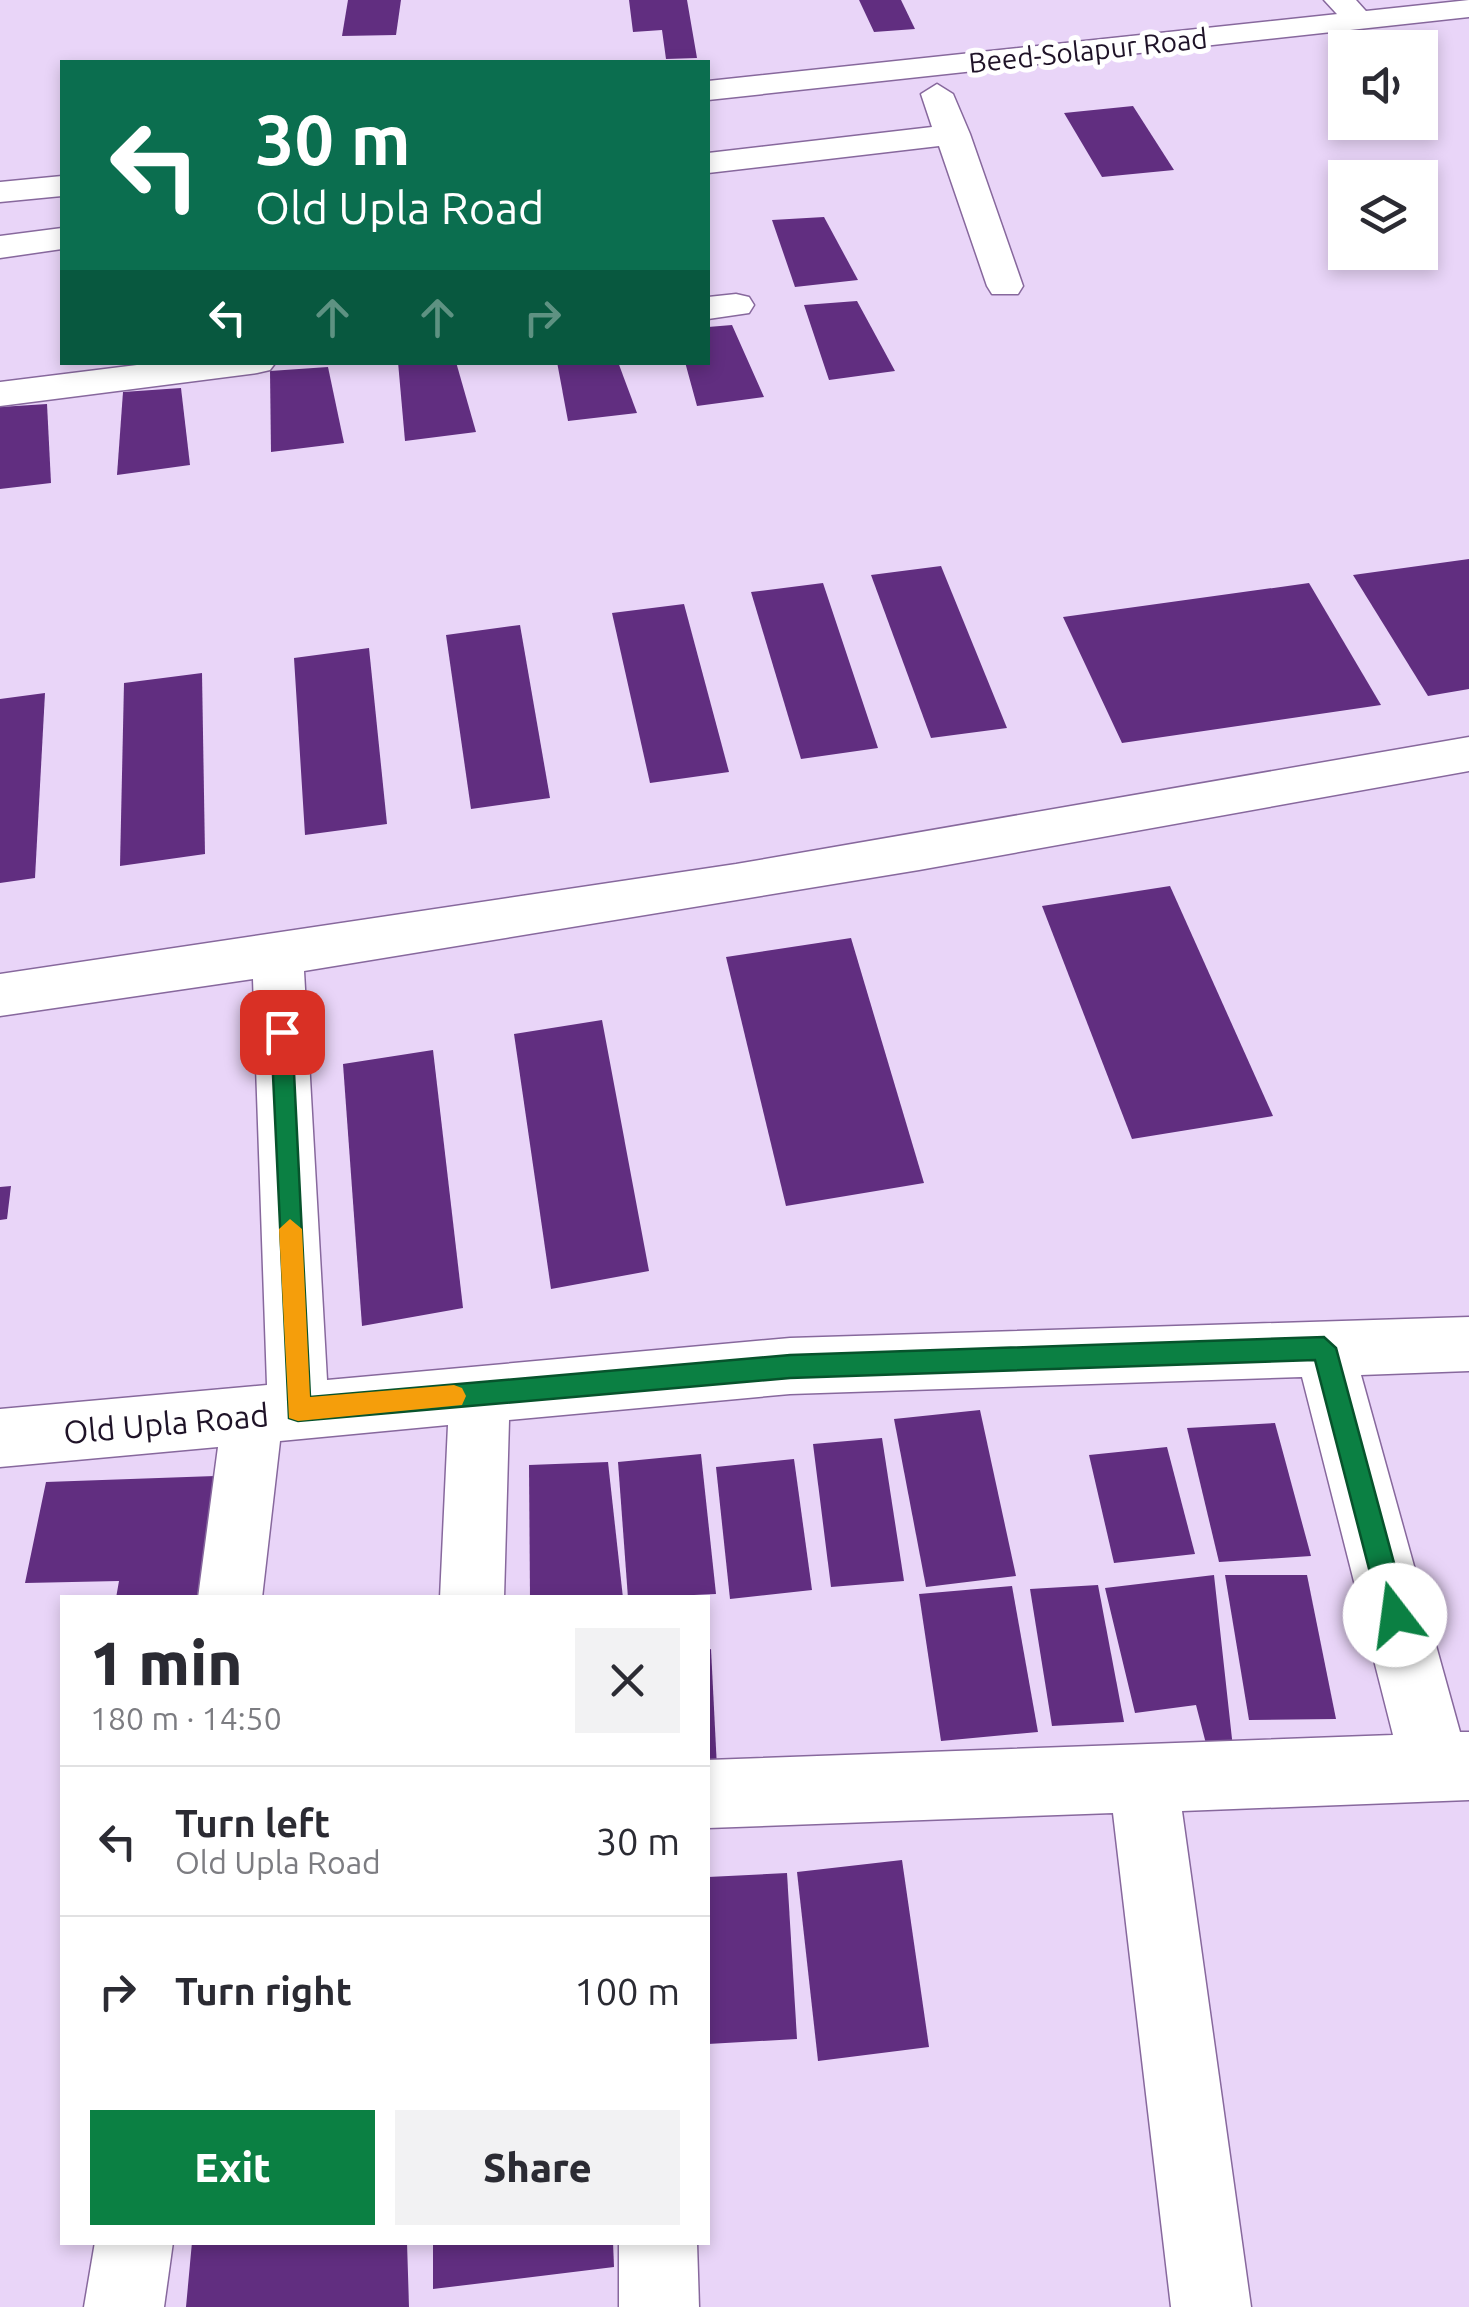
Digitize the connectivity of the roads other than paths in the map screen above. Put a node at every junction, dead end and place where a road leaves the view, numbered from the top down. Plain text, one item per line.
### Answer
1 (1469, 8) edge
2 (1348, 29) edge
3 (1469, 34) edge
4 (710, 91) edge
5 (937, 94) junction
6 (710, 118) edge
7 (954, 134) junction
8 (60, 157) edge
9 (710, 163) edge
10 (0, 164) edge
11 (60, 186) edge
12 (0, 192) edge
13 (60, 239) edge
14 (0, 246) edge
15 (1004, 286) dead end
16 (232, 365) edge
17 (0, 394) edge
18 (1469, 754) edge
19 (278, 956) junction
20 (0, 995) edge
21 (1469, 1344) edge
22 (1324, 1348) junction
23 (480, 1394) junction
24 (275, 1413) junction
25 (0, 1438) edge
26 (231, 1595) edge
27 (472, 1595) edge
28 (1452, 1766) edge
29 (1143, 1779) junction
30 (710, 1794) edge
31 (134, 2245) edge
32 (658, 2245) edge
33 (124, 2307) edge
34 (659, 2307) edge
35 (1211, 2307) edge

1 - 2 street, Beed-Solapur Road
2 - 3 street, Beed-Solapur Road
2 - 4 street, Beed-Solapur Road
2 - 5 street, Beed-Solapur Road
5 - 6 street, Beed-Solapur Road
5 - 7 street
7 - 9 street
7 - 15 street
8 - 10 street
11 - 12 street
13 - 14 street
16 - 17 street
18 - 19 street
19 - 20 street
19 - 24 street
21 - 22 street, Old Upla Road
22 - 23 street, Old Upla Road
22 - 28 street
23 - 24 street, Old Upla Road
23 - 27 street
24 - 25 street, Old Upla Road
24 - 26 street
28 - 29 street
29 - 30 street
29 - 35 street
31 - 33 street
32 - 34 street

